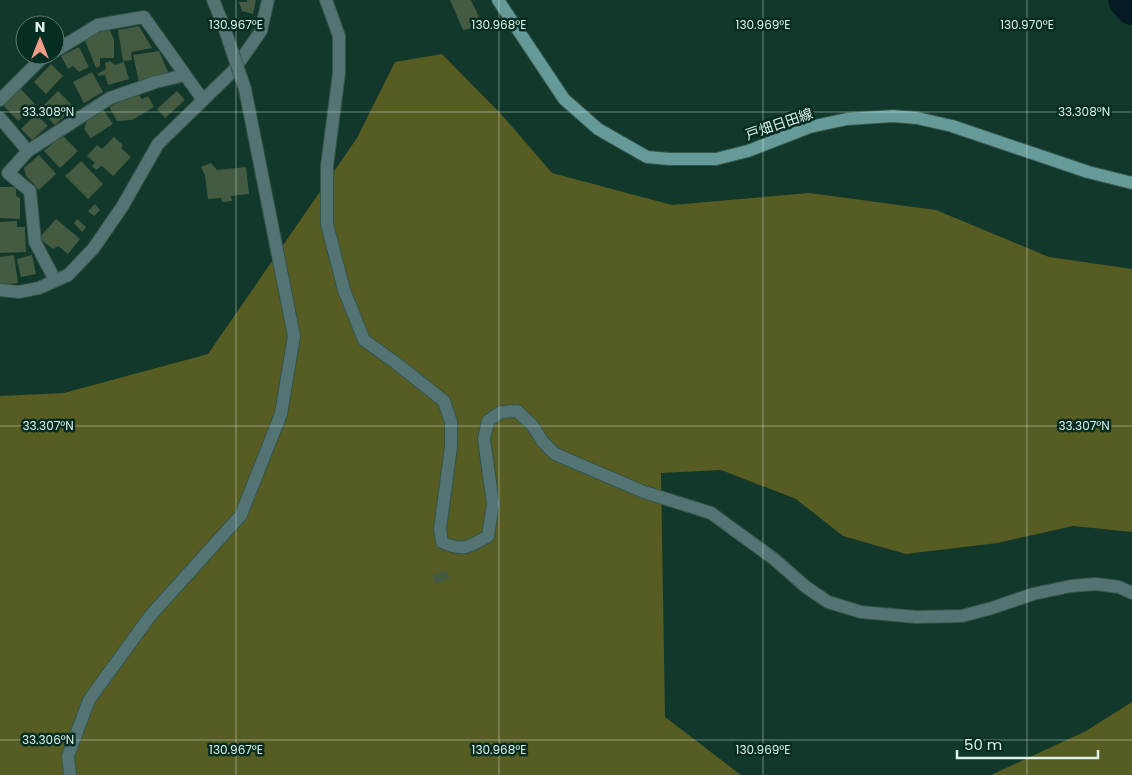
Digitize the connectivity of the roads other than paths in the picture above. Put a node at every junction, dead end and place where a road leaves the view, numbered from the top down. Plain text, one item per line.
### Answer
1 (213, 0) edge
2 (268, 0) edge
3 (326, 0) edge
4 (498, 0) edge
5 (65, 45) edge
6 (36, 65) edge
7 (185, 75) junction
8 (0, 100) edge
9 (203, 100) junction
10 (0, 118) edge
11 (28, 150) junction
12 (4, 174) edge
13 (1132, 183) edge
14 (55, 280) junction
15 (0, 290) edge
16 (1132, 593) edge
17 (70, 775) edge

1 - 17 street, bridge
2 - 9 street
3 - 16 street
4 - 13 main road, 戸畑日田線
5 - 7 street
6 - 8 street
7 - 9 street
7 - 11 street
9 - 14 street
10 - 11 street
11 - 12 street
12 - 14 street
14 - 15 street

